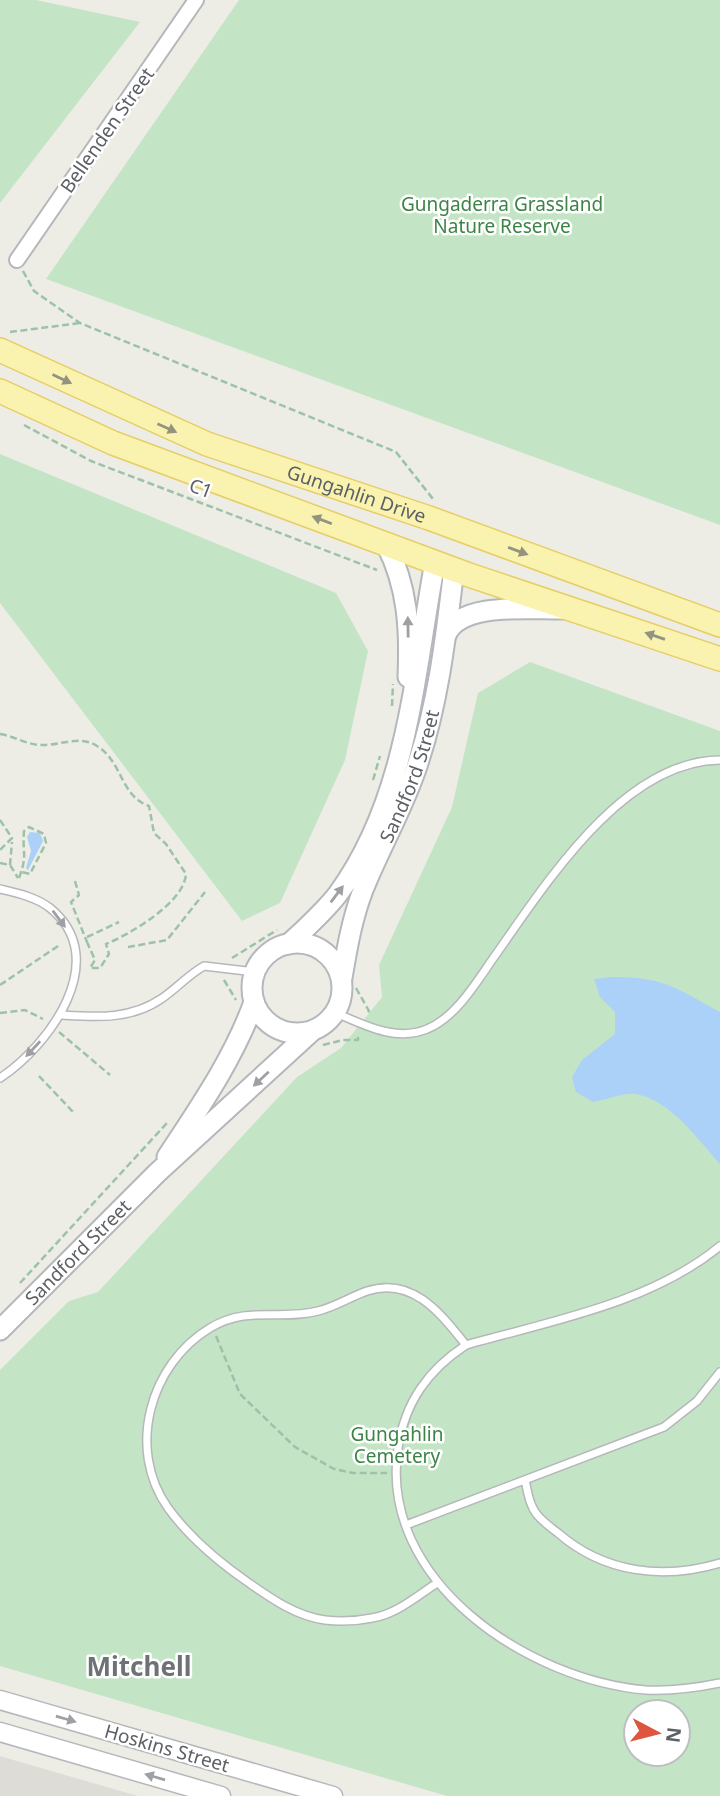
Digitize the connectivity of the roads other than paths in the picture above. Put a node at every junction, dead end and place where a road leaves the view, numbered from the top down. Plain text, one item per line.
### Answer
1 (196, 0) edge
2 (17, 260) road end
3 (0, 350) edge
4 (0, 391) edge
5 (453, 528) junction
6 (386, 544) junction
7 (445, 566) junction
8 (575, 609) junction
9 (720, 625) edge
10 (445, 639) junction
11 (720, 659) edge
12 (402, 744) junction
13 (720, 760) edge
14 (0, 889) edge
15 (284, 936) junction
16 (255, 972) junction
17 (348, 981) junction
18 (245, 1004) junction
19 (336, 1013) junction
20 (61, 1015) junction
21 (315, 1039) junction
22 (0, 1078) edge
23 (157, 1173) junction
24 (720, 1246) edge
25 (0, 1330) edge
26 (466, 1345) junction
27 (720, 1372) edge
28 (525, 1480) junction
29 (406, 1525) junction
30 (720, 1563) edge
31 (437, 1583) junction
32 (720, 1683) edge
33 (0, 1700) edge
34 (0, 1732) edge
35 (221, 1796) edge
36 (333, 1796) edge

1 - 2 street, Bellenden Street
3 -> 5 main road, Gungahlin Drive
6 -> 4 main road, Gungahlin Drive
5 - 7 main road
5 -> 9 main road, Gungahlin Drive
6 - 7 main road, Gungahlin Drive
12 -> 6 main road
7 - 8 main road, Gungahlin Drive
7 - 10 main road, Sandford Street
7 - 12 main road, Sandford Street
8 - 10 main road
11 -> 8 main road, Gungahlin Drive
10 - 17 main road, Sandford Street
15 -> 12 main road, Sandford Street
13 - 19 lane
14 -> 20 lane
15 - 16 main road
15 - 17 main road
16 - 18 main road
16 - 20 lane
17 - 19 main road
18 - 21 main road
18 - 23 main road, Sandford Street
19 - 21 main road
20 -> 22 lane
21 -> 23 main road, Sandford Street
23 - 25 main road, Sandford Street
24 - 26 lane
26 - 29 lane
26 - 31 lane
27 - 28 lane
28 - 29 lane
28 - 30 lane
29 - 31 lane
31 - 32 lane
33 -> 36 street, Hoskins Street
35 -> 34 street, Hoskins Street

